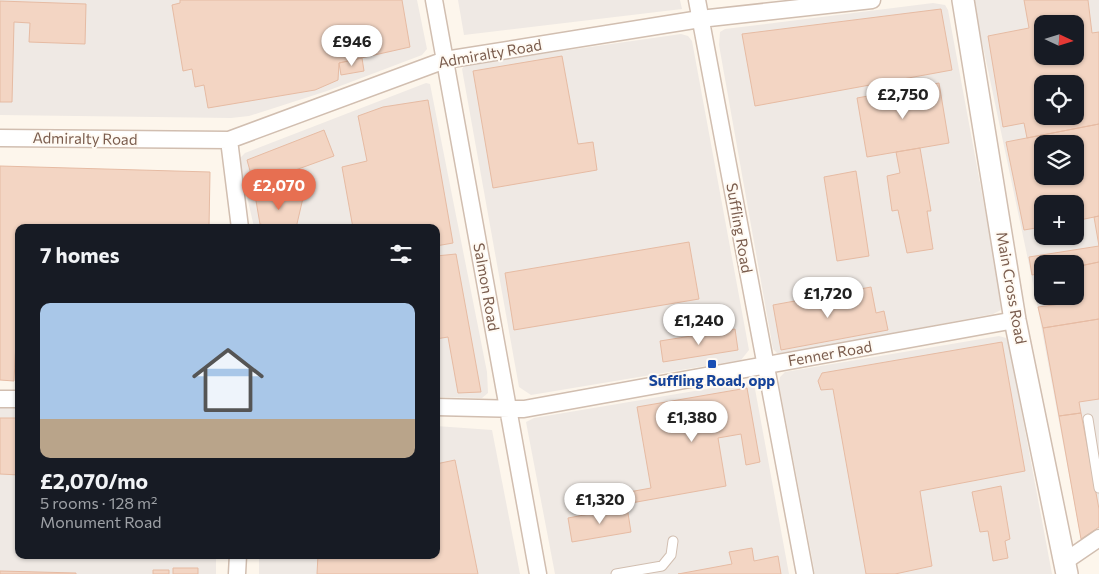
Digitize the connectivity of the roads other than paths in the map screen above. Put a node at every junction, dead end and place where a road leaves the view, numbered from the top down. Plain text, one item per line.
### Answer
1 (434, 0) edge
2 (697, 0) edge
3 (872, 0) edge
4 (963, 0) edge
5 (700, 19) junction
6 (445, 60) junction
7 (0, 138) edge
8 (229, 140) junction
9 (240, 224) edge
10 (1016, 320) junction
11 (764, 366) junction
12 (0, 399) edge
13 (15, 399) edge
14 (440, 407) edge
15 (508, 409) junction
16 (1088, 419) dead end
17 (1099, 488) edge
18 (1099, 538) edge
19 (673, 541) dead end
20 (238, 559) edge
21 (1066, 568) edge
22 (237, 574) edge
23 (538, 574) edge
24 (616, 574) edge
25 (805, 574) edge

1 - 6 street, Salmon Road
2 - 5 street, Suffling Road
3 - 5 street, Admiralty Road
4 - 10 street, Main Cross Road
5 - 6 street, Admiralty Road
5 - 11 street, Suffling Road
6 - 8 street, Admiralty Road
6 - 15 street, Salmon Road
7 - 8 street, Admiralty Road
8 - 9 street
10 - 11 street, Fenner Road
10 - 21 street, Main Cross Road
11 - 15 street, Fenner Road
11 - 25 street, Suffling Road
12 - 13 street
14 - 15 street, Fenner Road
15 - 23 street, Salmon Road
16 - 17 lane
18 - 21 street
19 - 24 lane
20 - 22 street

